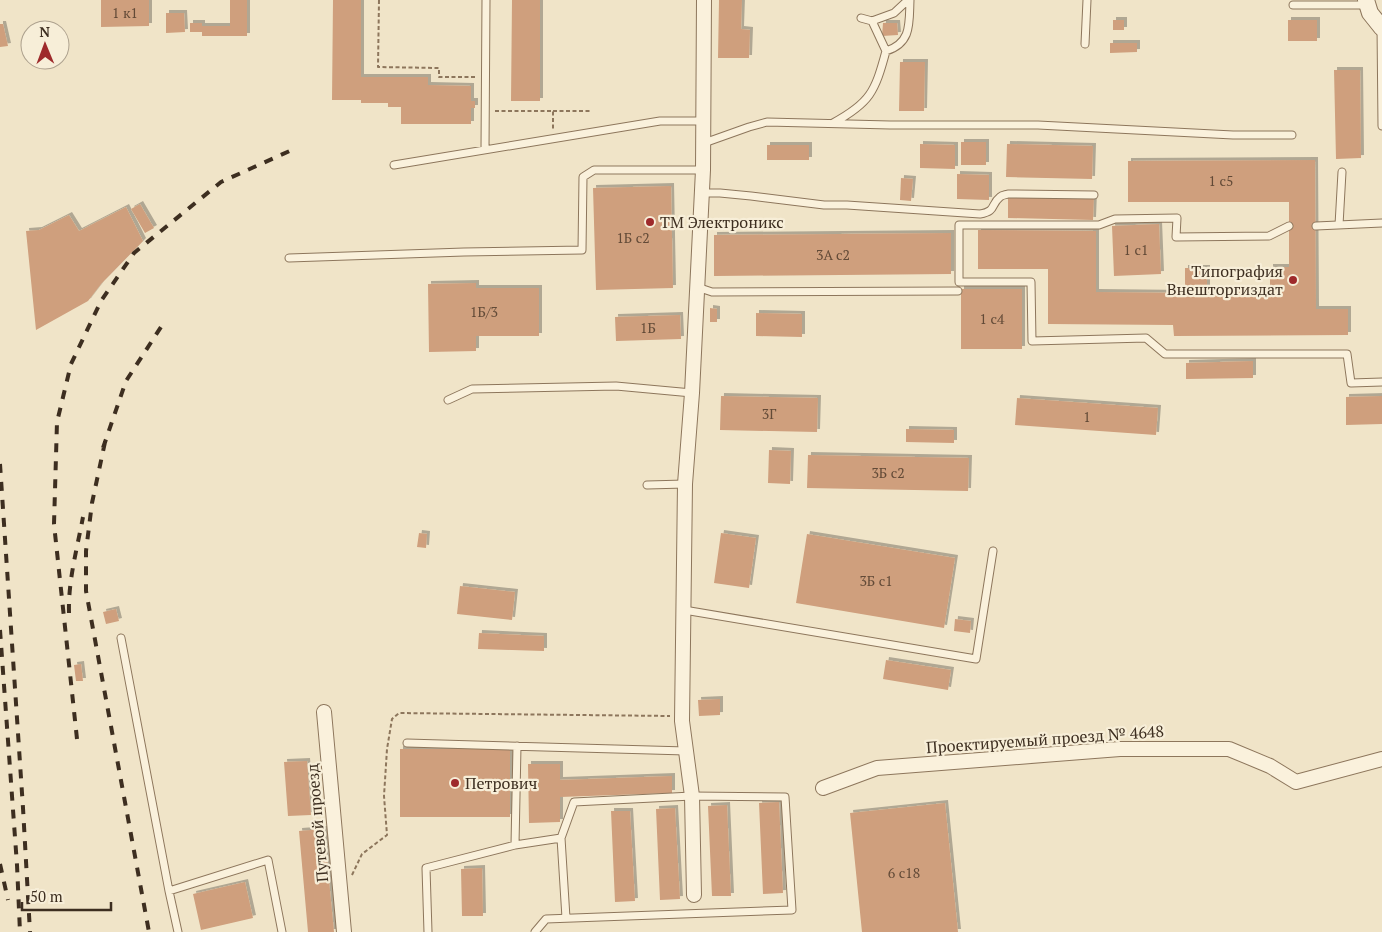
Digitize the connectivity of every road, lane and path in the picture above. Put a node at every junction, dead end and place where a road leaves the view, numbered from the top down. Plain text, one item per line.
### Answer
1 (379, 0) edge
2 (486, 0) edge
3 (704, 0) edge
4 (909, 0) edge
5 (1087, 0) edge
6 (1366, 2) edge
7 (1293, 6) dead end
8 (861, 18) dead end
9 (872, 21) junction
10 (1381, 27) edge
11 (1086, 44) dead end
12 (886, 51) junction
13 (486, 77) junction
14 (485, 111) junction
15 (553, 111) junction
16 (591, 111) dead end
17 (704, 121) junction
18 (833, 124) junction
19 (1382, 126) edge
20 (553, 130) dead end
21 (1292, 136) dead end
22 (704, 143) junction
23 (485, 149) junction
24 (394, 165) dead end
25 (703, 170) junction
26 (1342, 172) dead end
27 (702, 193) junction
28 (1094, 195) dead end
29 (1382, 223) edge
30 (1339, 225) junction
31 (1289, 226) dead end
32 (1316, 226) dead end
33 (289, 258) dead end
34 (698, 287) junction
35 (958, 291) dead end
36 (1382, 382) edge
37 (692, 393) junction
38 (448, 400) dead end
39 (685, 484) junction
40 (647, 485) dead end
41 (993, 551) dead end
42 (684, 610) junction
43 (121, 638) dead end
44 (324, 712) dead end
45 (407, 743) dead end
46 (518, 746) junction
47 (686, 751) junction
48 (1382, 759) edge
49 (822, 788) dead end
50 (692, 796) junction
51 (561, 838) junction
52 (515, 845) junction
53 (169, 892) junction
54 (694, 895) dead end
55 (566, 918) junction
56 (178, 932) edge
57 (282, 932) edge
58 (344, 932) edge
59 (428, 932) edge
60 (535, 932) edge

1 - 13 path
2 - 13 lane
3 - 17 street
4 - 9 lane
4 - 12 lane
5 - 11 lane
6 - 7 lane
6 - 10 street
8 - 9 lane
9 - 12 lane
10 - 19 lane
12 - 18 lane
13 - 14 lane
14 - 15 path
14 - 23 lane
15 - 16 path
15 - 20 path
17 - 22 street
17 - 23 lane
18 - 21 lane
18 - 22 lane
22 - 25 street
23 - 24 lane
25 - 27 street
25 - 33 lane
26 - 30 lane
27 - 28 lane
27 - 34 street
29 - 30 lane
30 - 32 lane
31 - 36 lane
34 - 35 lane
34 - 37 street
37 - 38 lane
37 - 39 street
39 - 40 lane
39 - 42 street
41 - 42 lane
42 - 47 street
43 - 53 lane
44 - 58 street, Путевой проезд
45 - 46 lane
46 - 47 lane
46 - 52 lane
47 - 50 street
48 - 49 street, Проектируемый проезд № 4648
50 - 51 lane
50 - 54 street
50 - 55 lane
51 - 52 lane
51 - 55 lane
52 - 59 lane
53 - 56 lane
53 - 57 lane
55 - 60 lane

